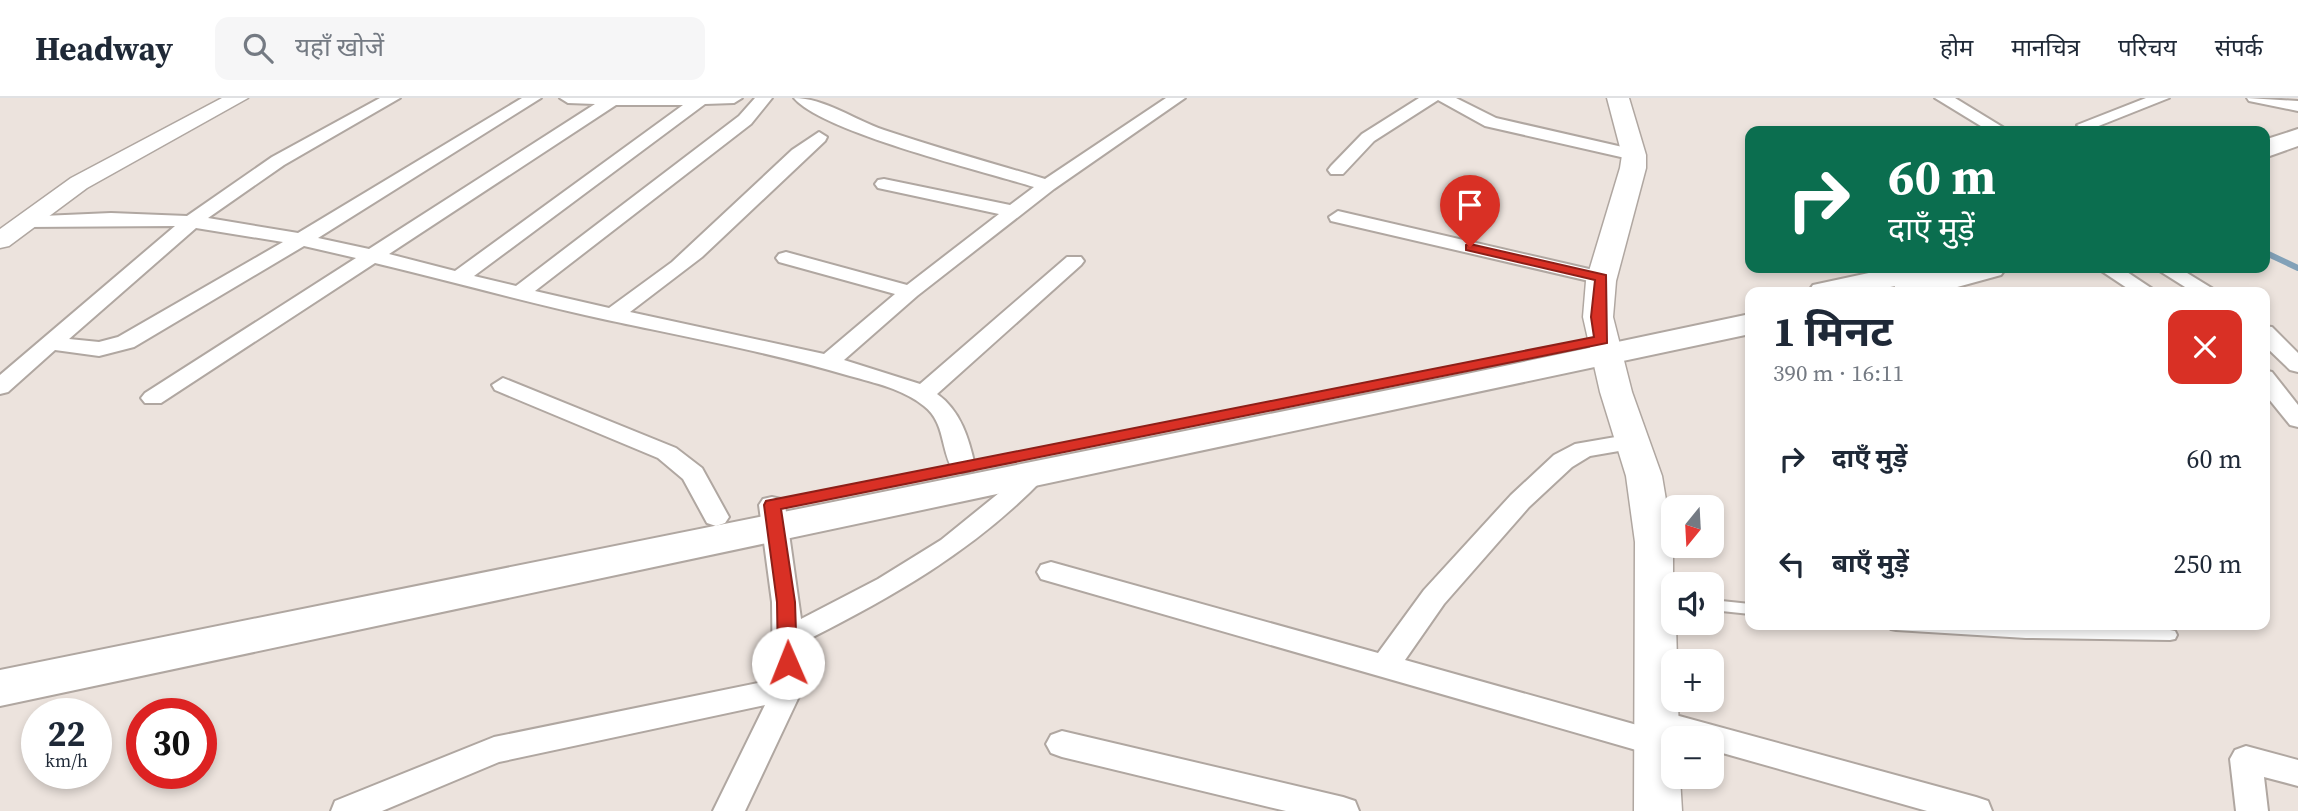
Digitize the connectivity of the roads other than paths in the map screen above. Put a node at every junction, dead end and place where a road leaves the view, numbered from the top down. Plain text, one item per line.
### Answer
1 (217, 98) edge
2 (238, 98) edge
3 (392, 98) edge
4 (533, 98) edge
5 (568, 98) edge
6 (724, 98) edge
7 (734, 98) edge
8 (764, 98) edge
9 (802, 98) edge
10 (1142, 98) edge
11 (1431, 98) edge
12 (1444, 98) edge
13 (1618, 98) edge
14 (1942, 98) edge
15 (2161, 98) edge
16 (2255, 98) edge
17 (700, 100) junction
18 (1173, 100) edge
19 (610, 102) junction
20 (2298, 106) edge
21 (2085, 125) dead end
22 (1992, 126) edge
23 (818, 137) dead end
24 (2298, 137) edge
25 (2270, 148) edge
26 (1634, 155) junction
27 (2298, 155) edge
28 (2270, 165) edge
29 (1337, 170) dead end
30 (884, 184) dead end
31 (1048, 186) junction
32 (1017, 212) junction
33 (1338, 217) dead end
34 (0, 220) edge
35 (26, 221) junction
36 (192, 221) junction
37 (302, 239) junction
38 (0, 241) edge
39 (371, 255) junction
40 (786, 258) dead end
41 (1074, 261) dead end
42 (1912, 273) edge
43 (1972, 273) edge
44 (2115, 273) edge
45 (2174, 273) edge
46 (459, 277) junction
47 (1602, 278) junction
48 (1847, 287) edge
49 (1920, 287) edge
50 (2139, 287) edge
51 (2199, 287) edge
52 (910, 292) junction
53 (520, 293) junction
54 (1745, 309) edge
55 (612, 315) junction
56 (1745, 325) edge
57 (2270, 338) edge
58 (48, 343) junction
59 (1604, 348) junction
60 (828, 362) junction
61 (2298, 365) edge
62 (2270, 385) edge
63 (503, 386) dead end
64 (0, 387) edge
65 (923, 394) junction
66 (153, 398) dead end
67 (2298, 420) edge
68 (1633, 442) junction
69 (963, 466) junction
70 (1035, 472) junction
71 (774, 516) junction
72 (716, 517) junction
73 (1051, 572) dead end
74 (1661, 578) edge
75 (401, 593) junction
76 (1724, 606) edge
77 (1745, 608) edge
78 (1977, 630) edge
79 (1663, 635) edge
80 (2170, 635) dead end
81 (787, 638) junction
82 (0, 661) edge
83 (1384, 667) junction
84 (0, 688) edge
85 (788, 688) junction
86 (1657, 732) junction
87 (1062, 744) dead end
88 (2298, 773) edge
89 (347, 811) edge
90 (729, 811) edge
91 (1343, 811) edge
92 (1658, 811) edge
93 (1976, 811) edge
94 (2252, 811) edge

1 - 34 street
2 - 35 street
3 - 36 street
4 - 37 street
5 - 19 street
6 - 7 street
6 - 17 street
8 - 53 street
9 - 31 street
10 - 18 street
11 - 29 street
12 - 26 street
13 - 26 main road
14 - 22 street
15 - 21 street
16 - 20 street
17 - 19 street
17 - 46 street
18 - 31 street
19 - 39 street
23 - 55 street
24 - 25 main road
26 - 47 main road
27 - 28 main road
30 - 32 street
31 - 32 street
32 - 52 street
33 - 47 street
35 - 36 street
35 - 38 street
36 - 37 street
36 - 58 street
37 - 39 street
37 - 58 street
39 - 46 street
39 - 66 street
40 - 52 street
41 - 65 street
42 - 48 main road
43 - 49 main road
44 - 50 street
45 - 51 street
46 - 53 street
47 - 59 main road
52 - 60 street
53 - 55 street
54 - 59 main road
55 - 60 street
56 - 59 main road
57 - 61 street
58 - 64 street
59 - 68 main road
59 - 69 main road
59 - 70 main road
60 - 65 street
62 - 67 street
63 - 72 street
65 - 69 street
68 - 74 main road
68 - 83 street
69 - 71 main road
70 - 71 main road
70 - 81 street
71 - 72 main road
71 - 75 main road
71 - 81 street
72 - 75 main road
73 - 83 street
75 - 82 main road
75 - 84 main road
76 - 77 lane
78 - 80 lane
79 - 86 main road
81 - 85 street
83 - 86 street
85 - 89 street
85 - 90 street
86 - 92 main road
86 - 93 street
87 - 91 street
88 - 94 street

